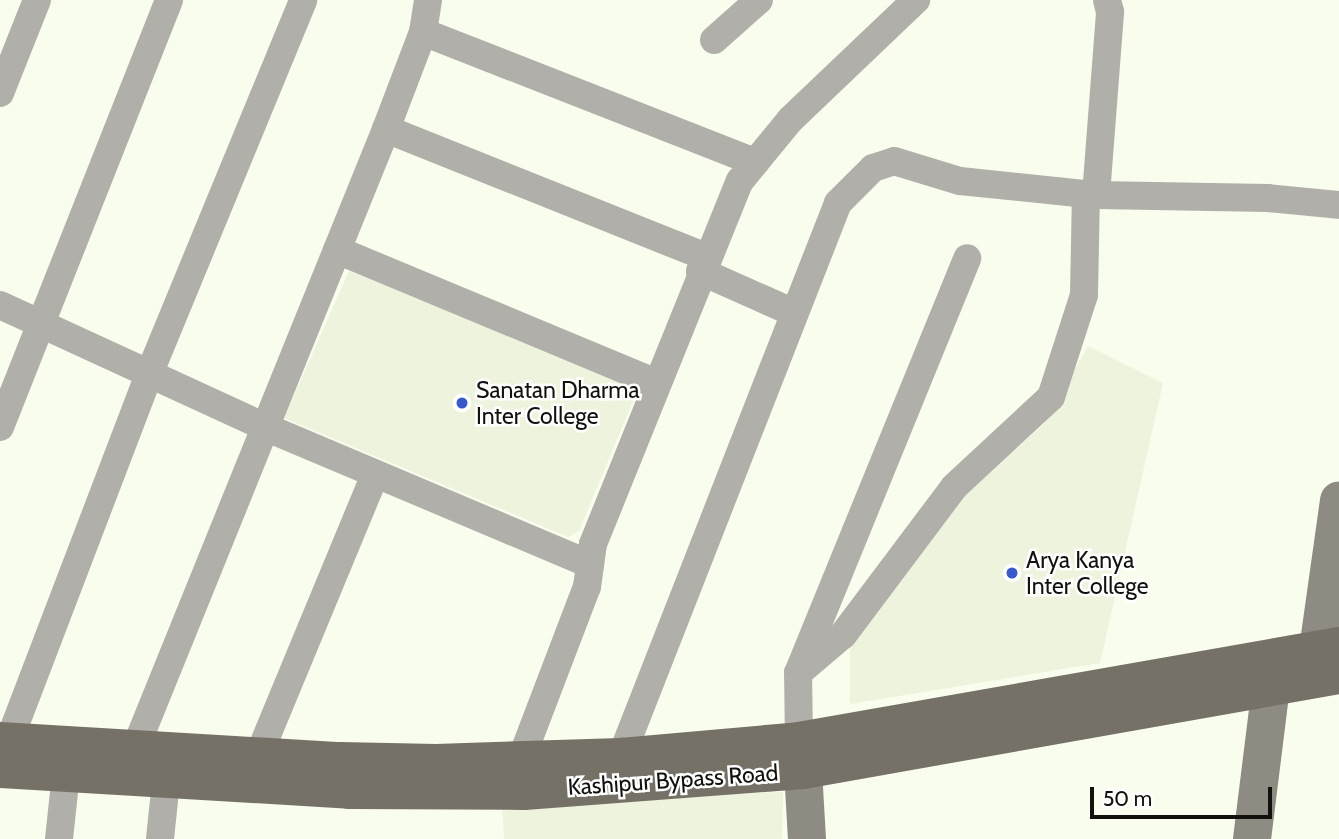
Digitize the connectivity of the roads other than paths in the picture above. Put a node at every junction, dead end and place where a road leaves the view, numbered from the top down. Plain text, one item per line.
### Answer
1 (37, 0) edge
2 (169, 0) edge
3 (303, 0) edge
4 (428, 0) edge
5 (759, 0) edge
6 (916, 0) edge
7 (1107, 0) edge
8 (423, 32) junction
9 (714, 40) dead end
10 (0, 93) edge
11 (386, 129) junction
12 (755, 162) junction
13 (1091, 194) junction
14 (1339, 205) edge
15 (337, 250) junction
16 (967, 258) dead end
17 (703, 264) junction
18 (0, 305) edge
19 (792, 312) junction
20 (40, 323) junction
21 (150, 372) junction
22 (656, 383) junction
23 (0, 427) edge
24 (265, 427) junction
25 (375, 474) junction
26 (1339, 500) edge
27 (590, 564) junction
28 (1332, 657) edge
29 (1273, 672) junction
30 (798, 673) junction
31 (2, 754) edge
32 (801, 755) junction
33 (258, 757) junction
34 (621, 757) junction
35 (520, 762) junction
36 (129, 764) junction
37 (66, 774) junction
38 (166, 781) junction
39 (59, 839) edge
40 (160, 839) edge
41 (807, 839) edge
42 (1252, 839) edge

1 - 10 street
2 - 20 street
3 - 21 street
4 - 8 street
5 - 9 street
6 - 12 street
7 - 13 street
8 - 11 street
8 - 12 street
11 - 15 street
11 - 17 street
12 - 17 street
13 - 14 street
13 - 19 street
13 - 30 street
15 - 22 street
15 - 24 street
16 - 30 street
17 - 19 street
17 - 22 street
18 - 20 street
19 - 34 street
20 - 21 street
20 - 23 street
21 - 24 street
21 - 31 street
22 - 27 street
24 - 25 street
24 - 36 street
25 - 27 street
25 - 33 street
26 - 28 street
27 - 35 street
28 - 29 main road, Kashipur Bypass Road
29 - 32 main road, Kashipur Bypass Road
29 - 42 street
30 - 32 street
31 - 36 main road
31 - 37 main road, Kashipur Bypass Road
32 - 34 main road
32 - 38 main road, Kashipur Bypass Road
32 - 41 street
33 - 35 main road
33 - 36 main road
34 - 35 main road
36 - 37 main road, Kashipur Bypass Road
36 - 38 main road, Kashipur Bypass Road
37 - 39 street
38 - 40 street

